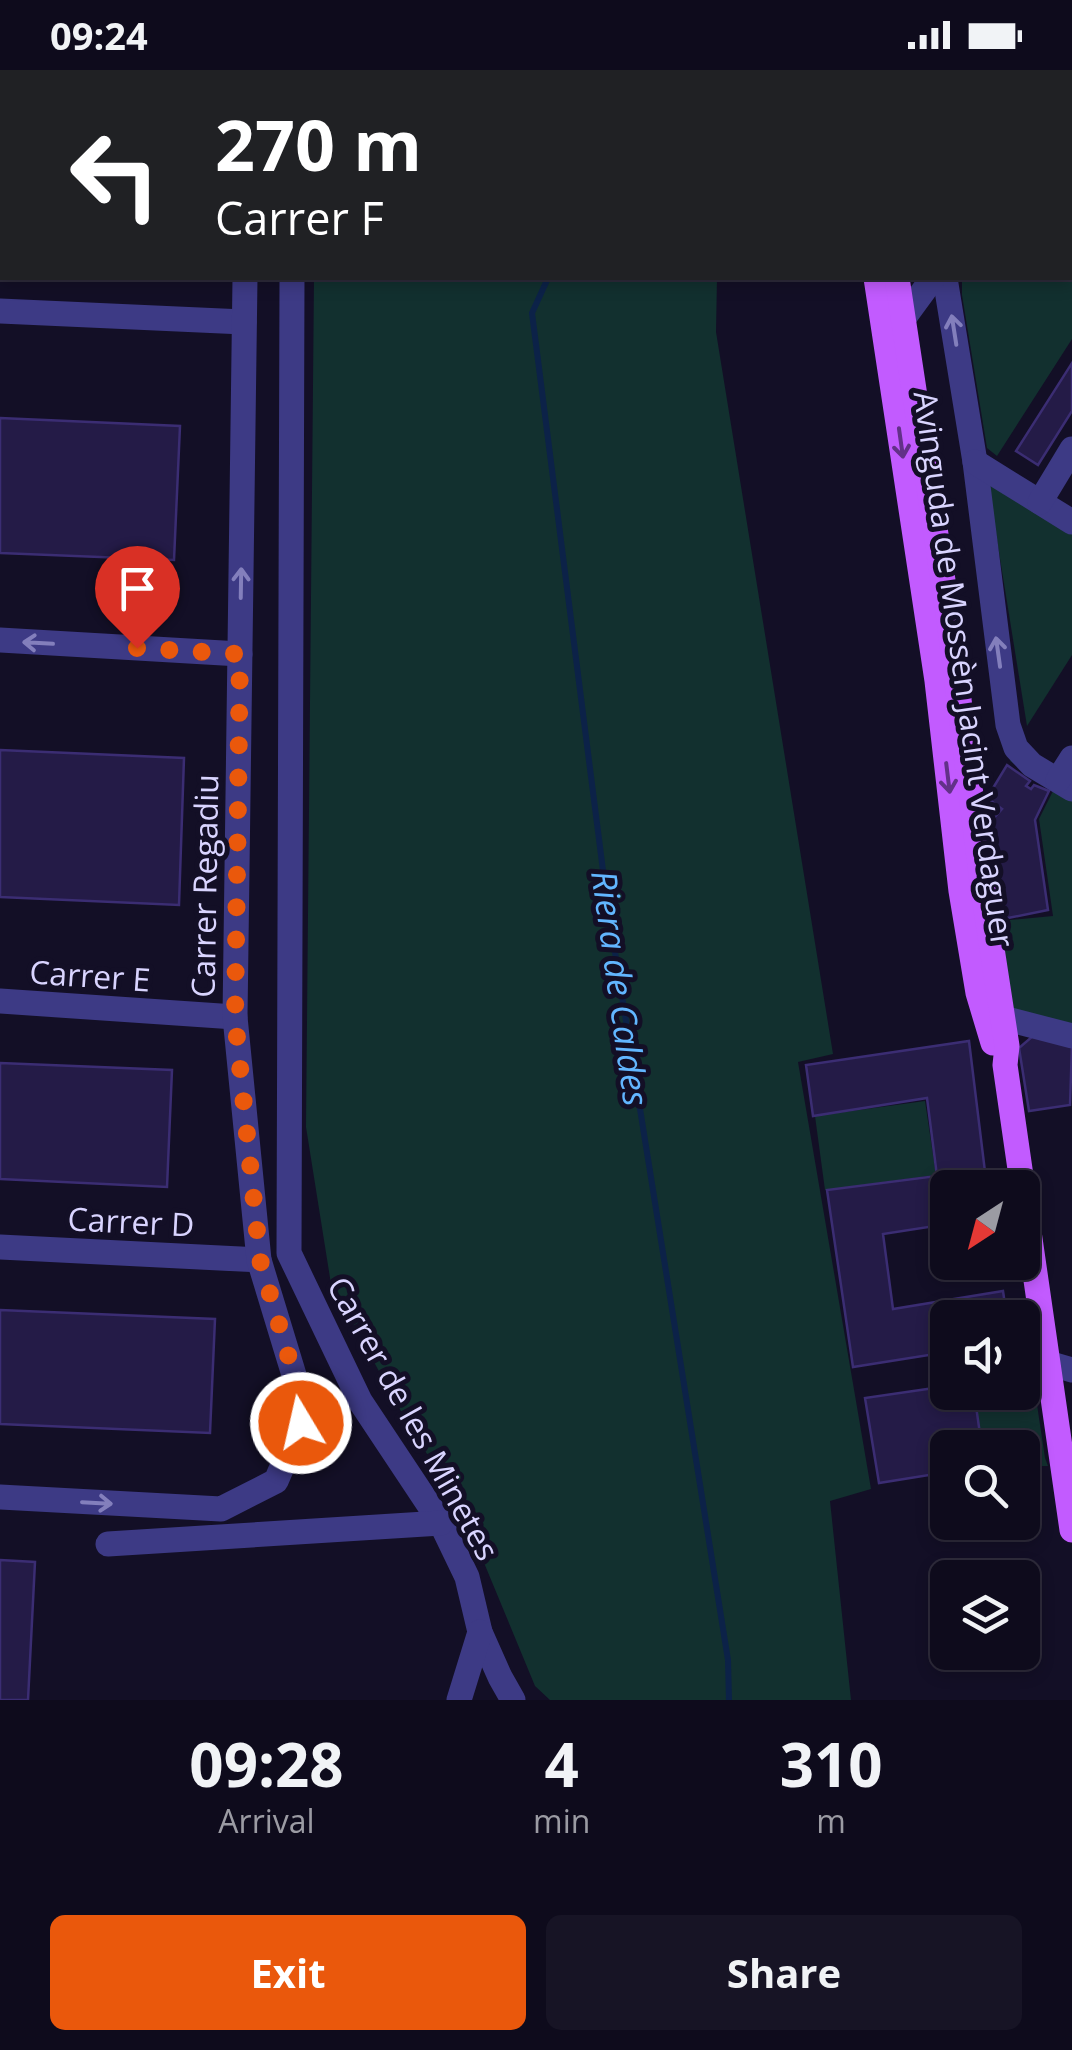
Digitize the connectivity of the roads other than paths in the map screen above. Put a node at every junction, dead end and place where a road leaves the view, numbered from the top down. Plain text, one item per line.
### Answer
1 (245, 280) edge
2 (292, 280) edge
3 (876, 280) edge
4 (897, 280) edge
5 (932, 280) edge
6 (946, 280) edge
7 (0, 311) edge
8 (903, 320) junction
9 (244, 322) junction
10 (1072, 449) edge
11 (975, 462) junction
12 (1040, 502) junction
13 (1072, 522) edge
14 (0, 640) edge
15 (240, 654) junction
16 (1067, 776) edge
17 (0, 1001) edge
18 (235, 1018) junction
19 (1003, 1018) junction
20 (1072, 1036) edge
21 (1005, 1065) junction
22 (0, 1248) edge
23 (260, 1260) junction
24 (1060, 1367) edge
25 (0, 1498) edge
26 (442, 1523) junction
27 (1072, 1530) edge
28 (108, 1544) dead end
29 (480, 1632) junction
30 (458, 1700) edge
31 (512, 1700) edge

1 - 9 street, Carrer Regadiu
2 - 26 street, Carrer de les Minetes
3 -> 21 main road, Avinguda de Mossèn Jacint Verdaguer
4 - 8 main road, Avinguda de Mossèn Jacint Verdaguer
5 - 8 street
11 -> 6 street, Avinguda de Mossèn Jacint Verdaguer
7 - 9 street
8 - 19 main road, Avinguda de Mossèn Jacint Verdaguer
15 -> 9 street, Carrer Regadiu
10 - 12 street
11 - 12 street
16 -> 11 street, Avinguda de Mossèn Jacint Verdaguer
12 - 13 street
15 -> 14 street
15 - 18 street, Carrer Regadiu
17 - 18 street, Carrer E
18 - 23 street, Carrer Regadiu
19 - 20 street
19 - 21 main road, Avinguda de Mossèn Jacint Verdaguer
21 - 24 main road, Avinguda de Mossèn Jacint Verdaguer
22 - 23 street, Carrer D
25 -> 23 street, Carrer Regadiu
24 - 27 main road, Avinguda de Mossèn Jacint Verdaguer
26 - 28 street
26 - 29 street, Carrer de les Minetes
29 - 30 street
29 - 31 street, Carrer de les Minetes

